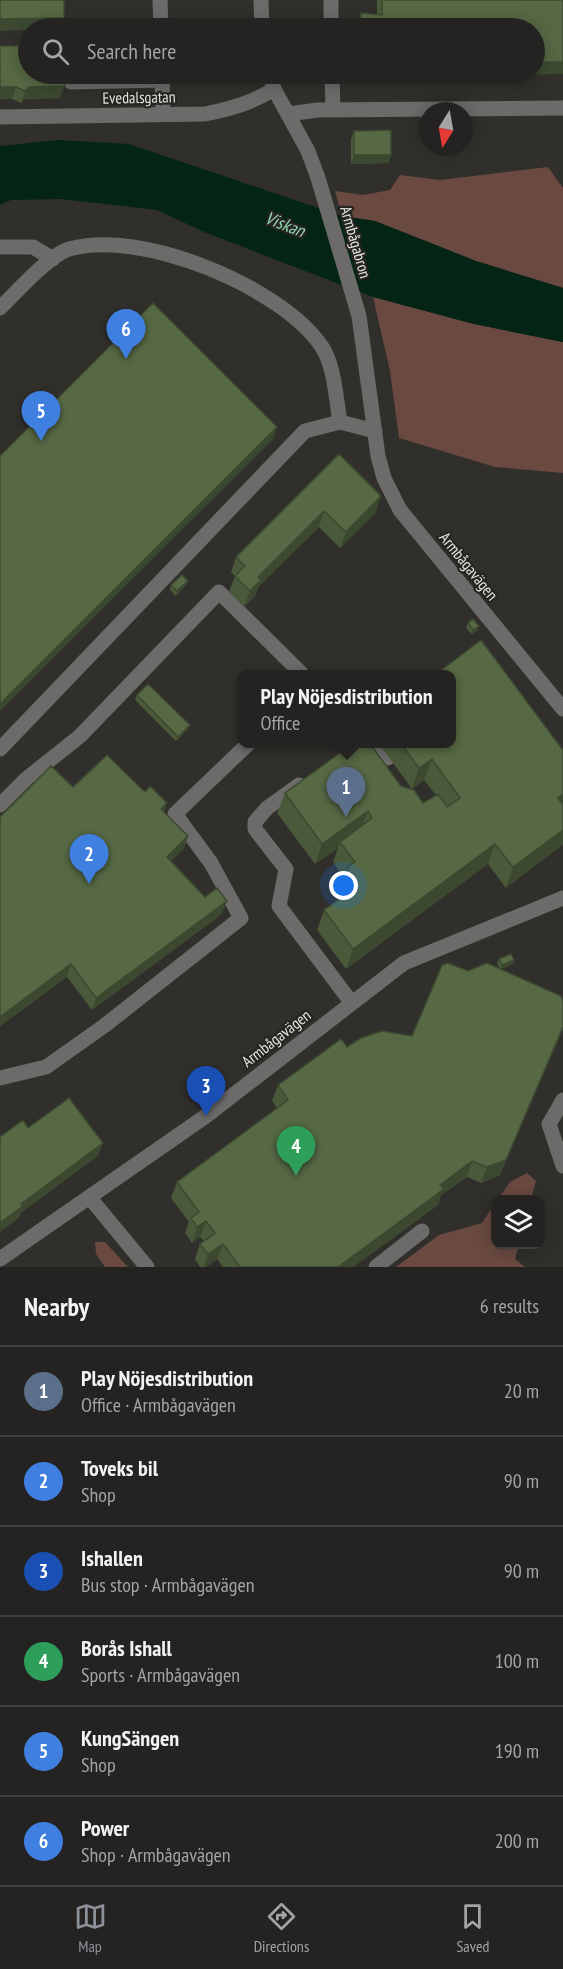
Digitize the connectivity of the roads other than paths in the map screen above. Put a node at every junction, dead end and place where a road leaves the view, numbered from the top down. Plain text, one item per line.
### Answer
1 (160, 0) edge
2 (261, 0) edge
3 (331, 0) edge
4 (161, 18) edge
5 (262, 18) edge
6 (332, 18) edge
7 (162, 84) edge
8 (270, 84) edge
9 (273, 84) edge
10 (332, 84) edge
11 (563, 108) edge
12 (333, 110) junction
13 (163, 114) junction
14 (288, 114) junction
15 (0, 117) edge
16 (0, 247) edge
17 (53, 259) junction
18 (0, 308) edge
19 (358, 316) joint
20 (340, 422) junction
21 (375, 431) junction
22 (297, 670) edge
23 (563, 709) edge
24 (244, 748) edge
25 (373, 748) edge
26 (0, 749) edge
27 (388, 758) dead end
28 (312, 776) edge
29 (0, 805) edge
30 (563, 898) edge
31 (351, 1002) junction
32 (0, 1078) edge
33 (563, 1100) edge
34 (563, 1166) edge
35 (90, 1198) junction
36 (422, 1231) dead end
37 (0, 1259) edge
38 (147, 1267) edge
39 (376, 1267) edge

1 - 4 street
2 - 5 street
3 - 6 street
7 - 13 street
8 - 13 street, Evedalsgatan
9 - 14 street, Armbågabron
10 - 12 street
11 - 12 street
12 - 14 street
13 - 15 street, Evedalsgatan
14 - 19 street, Armbågabron
16 - 17 street
17 - 18 street
17 - 20 street
19 - 21 street, Armbågavägen
20 - 21 street
20 - 26 street
21 - 23 street, Armbågavägen
22 - 29 street
24 - 32 street
25 - 27 street
28 - 31 street
30 - 31 street, Armbågavägen
31 - 35 street, Armbågavägen
33 - 34 street
35 - 37 street, Armbågavägen
35 - 38 street
36 - 39 street

